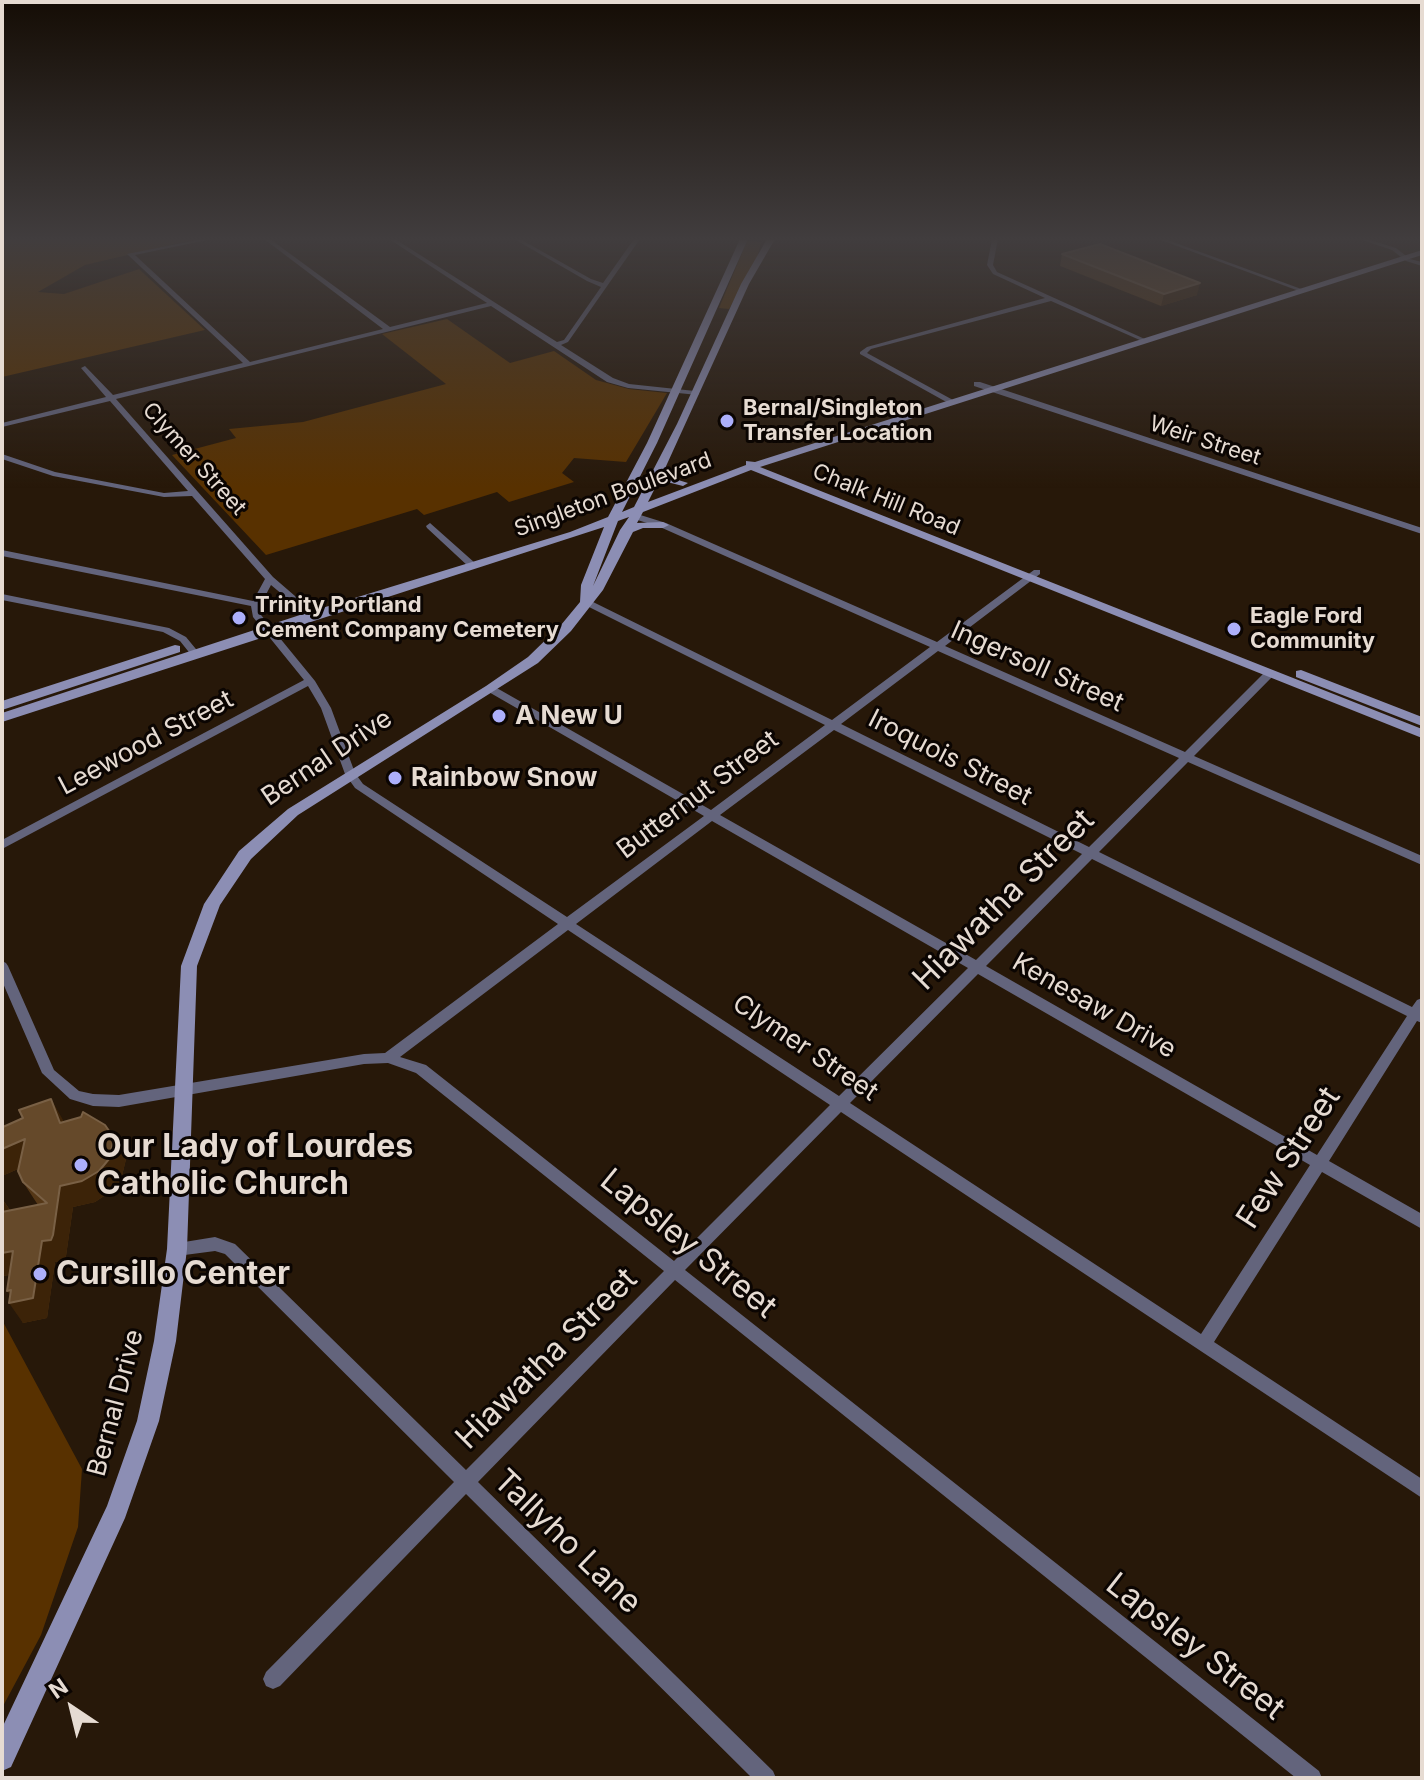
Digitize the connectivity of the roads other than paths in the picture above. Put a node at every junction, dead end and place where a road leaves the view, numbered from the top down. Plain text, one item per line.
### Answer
1 (203, 322) edge
2 (379, 322) edge
3 (417, 322) edge
4 (520, 322) edge
5 (579, 322) edge
6 (706, 322) edge
7 (730, 322) edge
8 (964, 322) edge
9 (1103, 322) edge
10 (1174, 322) edge
11 (1179, 322) edge
12 (1199, 322) edge
13 (1187, 326) junction
14 (388, 329) junction
15 (1133, 335) junction
16 (700, 338) junction
17 (1144, 340) junction
18 (556, 345) junction
19 (712, 360) junction
20 (247, 363) junction
21 (85, 368) dead end
22 (977, 384) junction
23 (989, 389) junction
24 (675, 390) junction
25 (695, 393) junction
26 (939, 396) junction
27 (110, 397) junction
28 (950, 402) junction
29 (2, 425) edge
30 (2, 456) edge
31 (753, 462) junction
32 (654, 476) junction
33 (683, 483) junction
34 (194, 493) junction
35 (646, 503) junction
36 (614, 514) junction
37 (635, 514) junction
38 (657, 523) junction
39 (430, 526) dead end
40 (626, 530) junction
41 (1422, 531) edge
42 (574, 534) junction
43 (602, 544) junction
44 (2, 553) edge
45 (468, 561) junction
46 (1033, 575) junction
47 (270, 579) junction
48 (2, 597) edge
49 (586, 602) junction
50 (256, 604) junction
51 (306, 606) junction
52 (263, 626) junction
53 (936, 647) junction
54 (192, 649) junction
55 (1225, 650) junction
56 (1270, 673) junction
57 (310, 681) junction
58 (491, 689) junction
59 (2, 706) edge
60 (2, 718) edge
61 (1422, 722) edge
62 (833, 724) junction
63 (1422, 734) edge
64 (1185, 757) junction
65 (350, 774) junction
66 (710, 816) junction
67 (2, 845) edge
68 (1090, 852) junction
69 (1422, 861) edge
70 (567, 922) junction
71 (2, 966) edge
72 (978, 966) junction
73 (1419, 1012) edge
74 (388, 1058) junction
75 (182, 1090) junction
76 (842, 1104) junction
77 (1319, 1164) junction
78 (1422, 1222) edge
79 (177, 1249) junction
80 (674, 1271) junction
81 (1204, 1344) junction
82 (464, 1484) junction
83 (1422, 1489) edge
84 (273, 1679) dead end
85 (2, 1758) edge
86 (766, 1778) edge
87 (1312, 1778) edge

1 - 20 street
2 - 14 street
3 - 14 street
4 - 18 street
5 - 18 street
6 - 16 street, Bernal Drive
7 - 19 street, Bernal Drive
8 - 26 street
9 - 15 street
10 - 15 street, Singleton Boulevard
11 - 13 street
12 - 13 street, Singleton Boulevard
13 - 17 street, Singleton Boulevard
14 - 20 street
15 - 17 street
15 - 22 street, Singleton Boulevard
16 - 19 street
16 - 24 street, Bernal Drive
17 - 23 street, Singleton Boulevard
18 - 24 street
19 - 25 street, Bernal Drive
20 - 27 street
21 - 27 street, Clymer Street
22 - 23 street, Weir Street
22 - 26 street, Singleton Boulevard
23 - 28 street, Singleton Boulevard
23 - 41 street, Weir Street
24 - 25 street
24 - 36 street, Bernal Drive
25 - 32 street, Bernal Drive
26 - 28 street
26 - 31 street, Singleton Boulevard
27 - 29 street
27 - 34 street, Clymer Street
28 - 31 street, Singleton Boulevard
30 - 34 street
31 - 33 street, Singleton Boulevard
31 - 35 street, Singleton Boulevard
31 - 46 street, Chalk Hill Road
32 - 33 street
32 - 35 street, Bernal Drive
33 - 35 street, Singleton Boulevard
34 - 47 street, Clymer Street
35 - 36 street, Singleton Boulevard
35 - 37 street, Bernal Drive
35 - 38 street
36 - 37 street, Singleton Boulevard
36 - 42 street, Singleton Boulevard
36 - 43 street, Bernal Drive
36 - 45 street, Singleton Boulevard
37 - 38 street, Ingersoll Street
37 - 40 street, Bernal Drive
38 - 40 street
38 - 53 street, Ingersoll Street
39 - 45 street
40 - 49 street, Bernal Drive
42 - 43 street
42 - 45 street, Singleton Boulevard
43 - 49 street, Bernal Drive
44 - 50 street
45 - 51 street, Singleton Boulevard
45 - 52 street, Singleton Boulevard
46 - 53 street, Butternut Street
46 - 55 street, Chalk Hill Road
47 - 50 street
47 - 51 street, Clymer Street
48 - 54 street
49 - 58 street, Bernal Drive
49 - 62 street, Iroquois Street
50 - 52 street, Clymer Street
51 - 52 street, Singleton Boulevard
52 - 54 street, Singleton Boulevard
52 - 57 street, Clymer Street
53 - 62 street, Butternut Street
53 - 64 street, Ingersoll Street
54 - 59 street, Singleton Boulevard
54 - 60 street, Singleton Boulevard
55 - 56 street, Chalk Hill Road
55 - 61 street, Chalk Hill Road
56 - 63 street, Chalk Hill Road
56 - 64 street, Hiawatha Street
57 - 65 street, Clymer Street
57 - 67 street, Leewood Street
58 - 65 street, Bernal Drive
58 - 66 street, Kenesaw Drive
62 - 66 street, Butternut Street
62 - 68 street, Iroquois Street
64 - 68 street, Hiawatha Street
64 - 69 street, Ingersoll Street
65 - 70 street, Clymer Street
65 - 75 street, Bernal Drive
66 - 70 street, Butternut Street
66 - 72 street, Kenesaw Drive
68 - 72 street, Hiawatha Street
68 - 73 street, Iroquois Street
70 - 74 street, Butternut Street
70 - 76 street, Clymer Street
71 - 75 street, Lapsley Street
72 - 76 street, Hiawatha Street
72 - 77 street, Kenesaw Drive
73 - 77 street, Few Street
74 - 75 street, Lapsley Street
74 - 80 street, Lapsley Street
75 - 79 street, Bernal Drive
76 - 80 street, Hiawatha Street
76 - 81 street, Clymer Street
77 - 78 street, Kenesaw Drive
77 - 81 street, Few Street
79 - 82 street, Tallyho Lane
79 - 85 street, Bernal Drive
80 - 82 street, Hiawatha Street
80 - 87 street, Lapsley Street
81 - 83 street, Clymer Street
82 - 84 street, Hiawatha Street
82 - 86 street, Tallyho Lane

